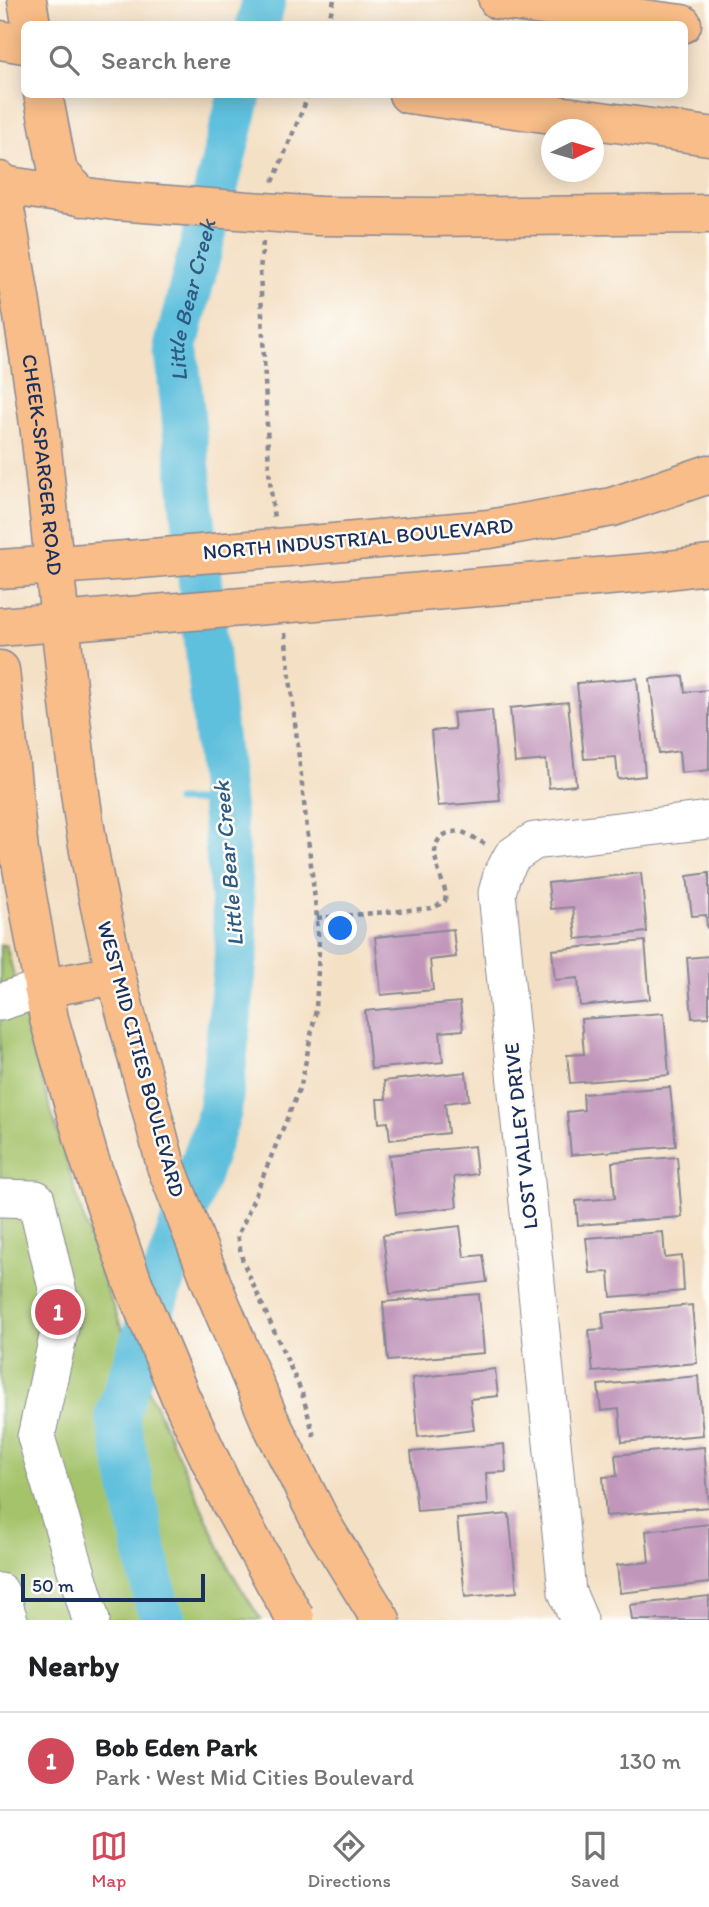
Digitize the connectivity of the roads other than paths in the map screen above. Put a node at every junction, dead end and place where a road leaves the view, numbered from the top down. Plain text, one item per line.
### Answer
1 (27, 0) edge
2 (498, 0) edge
3 (30, 21) edge
4 (653, 21) edge
5 (688, 26) edge
6 (709, 28) edge
7 (0, 40) edge
8 (21, 44) edge
9 (44, 98) edge
10 (437, 98) edge
11 (709, 136) edge
12 (0, 184) edge
13 (99, 199) junction
14 (709, 214) edge
15 (709, 474) edge
16 (54, 565) junction
17 (709, 565) edge
18 (0, 569) edge
19 (60, 623) junction
20 (0, 628) edge
21 (0, 670) edge
22 (709, 820) edge
23 (116, 975) junction
24 (44, 988) junction
25 (0, 1002) edge
26 (0, 1198) edge
27 (0, 1591) edge
28 (295, 1619) edge
29 (9, 1620) edge
30 (91, 1620) edge
31 (381, 1620) edge
32 (579, 1620) edge

1 - 3 main road
2 - 4 main road
5 - 6 main road
7 - 8 main road
9 - 13 main road
10 - 11 main road
12 - 13 main road
12 - 16 main road, CHEEK-SPARGER ROAD
13 - 14 main road, bridge
15 - 16 main road, NORTH INDUSTRIAL BOULEVARD, bridge
16 - 18 main road, NORTH INDUSTRIAL BOULEVARD
16 - 19 main road, CHEEK-SPARGER ROAD
17 - 19 main road, bridge
19 - 20 main road
19 - 23 main road, WEST MID CITIES BOULEVARD
21 - 24 main road
22 - 32 street, LOST VALLEY DRIVE
23 - 24 main road
23 - 31 main road, WEST MID CITIES BOULEVARD, bridge
24 - 25 street
24 - 28 main road, bridge
26 - 30 street
27 - 29 street

